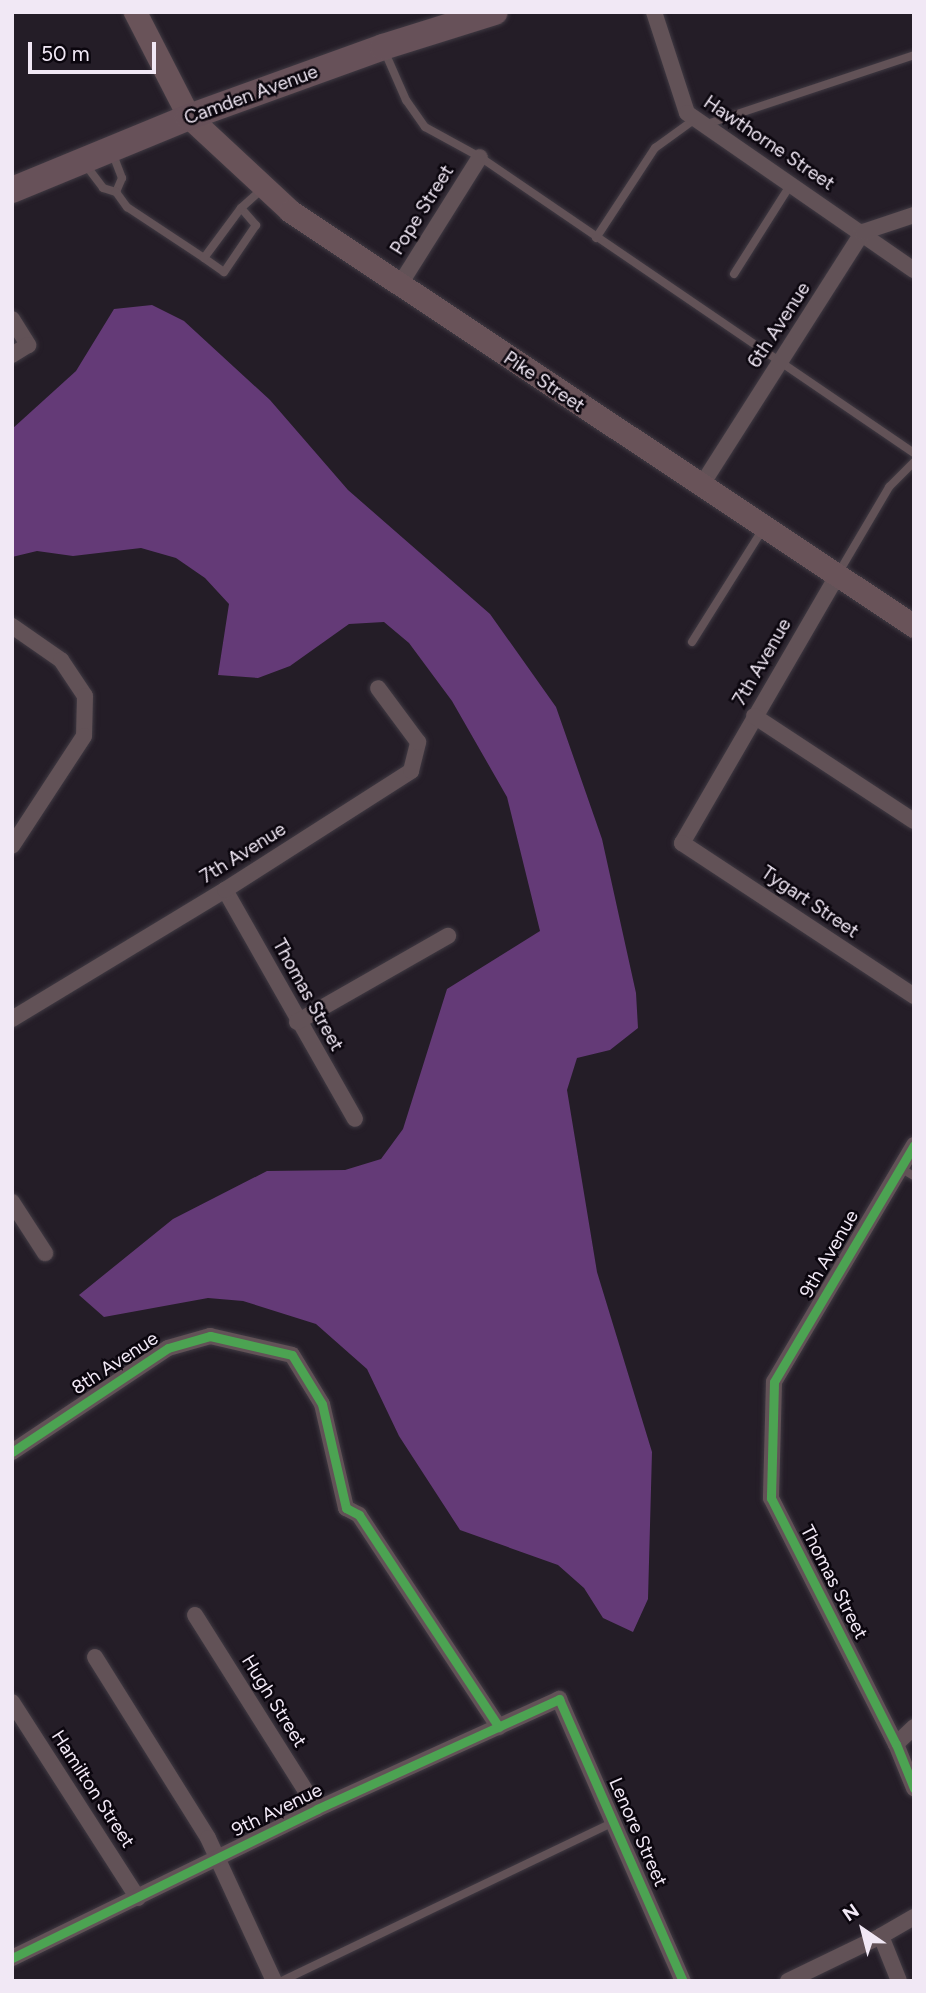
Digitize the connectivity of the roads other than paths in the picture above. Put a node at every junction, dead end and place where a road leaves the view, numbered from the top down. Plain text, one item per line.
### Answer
1 (135, 12) edge
2 (495, 12) edge
3 (654, 12) edge
4 (383, 47) junction
5 (914, 55) edge
6 (190, 117) junction
7 (699, 122) junction
8 (111, 149) junction
9 (480, 157) junction
10 (83, 161) junction
11 (791, 184) junction
12 (263, 187) junction
13 (12, 190) edge
14 (116, 192) junction
15 (241, 208) junction
16 (914, 215) edge
17 (863, 232) junction
18 (596, 238) junction
19 (204, 258) junction
20 (914, 270) edge
21 (734, 274) dead end
22 (399, 286) junction
23 (12, 319) edge
24 (12, 355) edge
25 (779, 363) junction
26 (914, 453) edge
27 (914, 462) edge
28 (701, 486) junction
29 (763, 528) junction
30 (837, 576) junction
31 (12, 626) edge
32 (914, 626) edge
33 (692, 642) dead end
34 (378, 688) dead end
35 (754, 716) junction
36 (914, 821) edge
37 (682, 843) joint
38 (12, 846) edge
39 (225, 890) junction
40 (448, 936) dead end
41 (914, 996) edge
42 (12, 1019) edge
43 (297, 1022) junction
44 (355, 1119) dead end
45 (914, 1145) edge
46 (907, 1172) edge
47 (12, 1202) edge
48 (44, 1253) dead end
49 (774, 1382) joint
50 (12, 1452) edge
51 (195, 1615) dead end
52 (95, 1657) dead end
53 (559, 1699) joint
54 (12, 1702) edge
55 (499, 1727) junction
56 (914, 1727) edge
57 (896, 1744) junction
58 (914, 1788) edge
59 (317, 1809) junction
60 (615, 1822) junction
61 (217, 1859) junction
62 (138, 1898) junction
63 (914, 1917) edge
64 (881, 1936) junction
65 (12, 1958) edge
66 (274, 1981) edge
67 (282, 1981) edge
68 (683, 1981) edge
69 (788, 1981) edge
70 (899, 1981) edge

1 - 6 main road, Pike Street
2 - 4 main road, Camden Avenue
3 - 7 street, Hawthorne Street
4 - 6 main road, Camden Avenue
4 - 9 lane
5 - 7 lane
6 - 8 main road, Camden Avenue
6 - 12 main road, Pike Street
7 - 11 street, Hawthorne Street
7 - 18 lane
8 - 10 main road, Camden Avenue
8 - 14 lane
9 - 18 lane
9 - 22 street, Pope Street
10 - 13 main road, Camden Avenue
10 - 14 lane
11 - 17 street, Hawthorne Street
11 - 21 lane
12 - 15 lane
12 - 22 main road, Pike Street
14 - 19 lane
15 - 19 lane
15 - 19 lane
16 - 17 street
17 - 20 street, Hawthorne Street
17 - 25 street, 6th Avenue
18 - 25 lane
22 - 28 main road, Pike Street
23 - 24 street
25 - 26 lane
25 - 28 street, 6th Avenue
27 - 30 lane
28 - 29 main road, Pike Street
29 - 30 main road, Pike Street
29 - 33 lane
30 - 32 main road, Pike Street
30 - 35 street, 7th Avenue
31 - 38 street
34 - 39 street, 7th Avenue
35 - 36 street
35 - 37 street, 7th Avenue
37 - 41 street, Tygart Street
39 - 42 street, 7th Avenue
39 - 43 street, Thomas Street
40 - 43 street
43 - 44 street, Thomas Street
45 - 46 street, 9th Avenue
46 - 49 street, 9th Avenue
47 - 48 street
49 - 57 street, Thomas Street
50 - 55 street, 8th Avenue
51 - 59 street, Hugh Street
52 - 61 street
53 - 55 street, 9th Avenue
53 - 60 street, Lenore Street
54 - 62 street, Hamilton Street
55 - 59 street, 9th Avenue
56 - 57 street
57 - 58 street, Thomas Street
59 - 61 street, 9th Avenue
60 - 67 lane
60 - 68 street, Lenore Street
61 - 62 street, 9th Avenue
61 - 66 street
62 - 65 street, 9th Avenue
63 - 64 street
64 - 69 street
64 - 70 street

